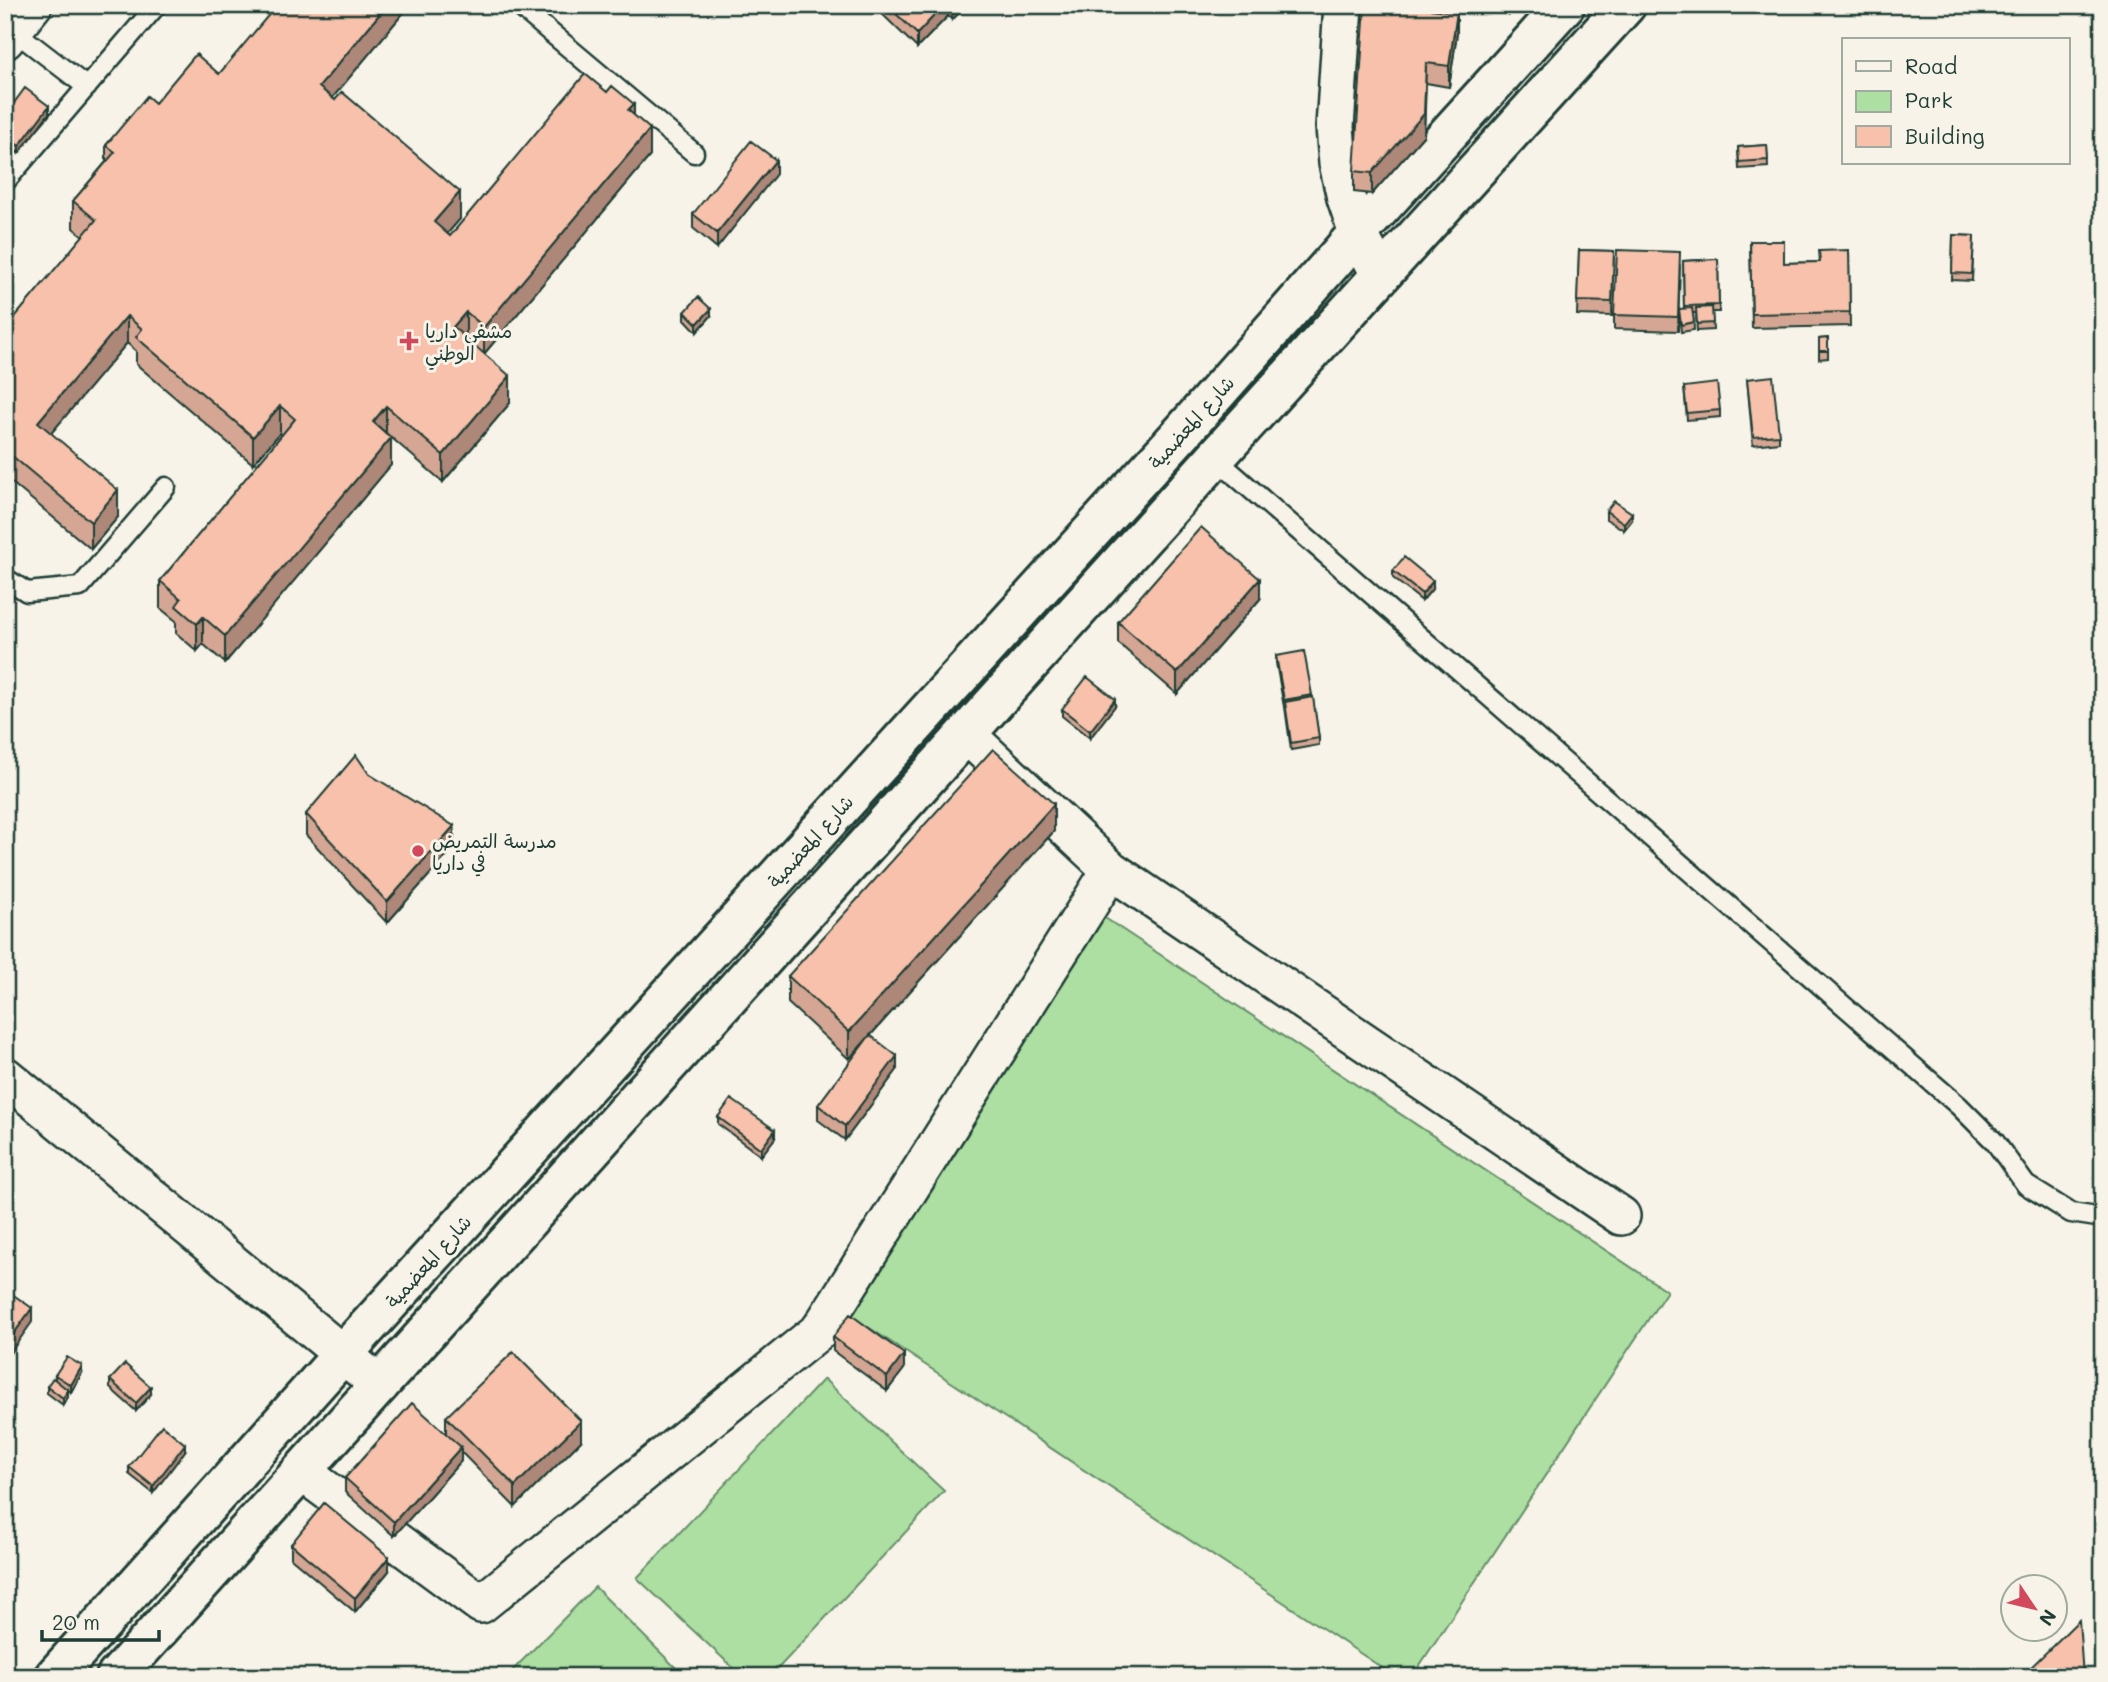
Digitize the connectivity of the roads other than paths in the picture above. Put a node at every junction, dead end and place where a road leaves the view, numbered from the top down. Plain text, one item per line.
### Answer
1 (157, 5) edge
2 (518, 5) edge
3 (1343, 5) edge
4 (1565, 5) edge
5 (1626, 5) edge
6 (17, 25) edge
7 (87, 87) junction
8 (694, 153) dead end
9 (5, 182) edge
10 (1358, 233) junction
11 (1381, 276) junction
12 (1215, 458) junction
13 (166, 487) dead end
14 (5, 578) edge
15 (966, 734) junction
16 (1111, 870) junction
17 (632, 1037) junction
18 (666, 1067) junction
19 (5, 1076) edge
20 (1620, 1216) dead end
21 (2103, 1218) edge
22 (342, 1355) junction
23 (380, 1385) junction
24 (302, 1472) junction
25 (68, 1672) edge
26 (116, 1677) edge

1 - 7 lane
2 - 8 lane
3 - 10 street
4 - 10 main road, شارع المعضمية
5 - 11 main road
6 - 7 lane
7 - 9 lane
10 - 11 street
10 - 17 main road, شارع المعضمية
11 - 12 main road
12 - 15 main road
12 - 21 lane
13 - 14 lane
15 - 16 street
15 - 18 main road
16 - 20 street
16 - 24 street
17 - 18 main road
17 - 22 main road, شارع المعضمية
18 - 23 main road
19 - 22 street
22 - 23 street
22 - 25 main road, شارع المعضمية
23 - 24 main road
24 - 26 main road

